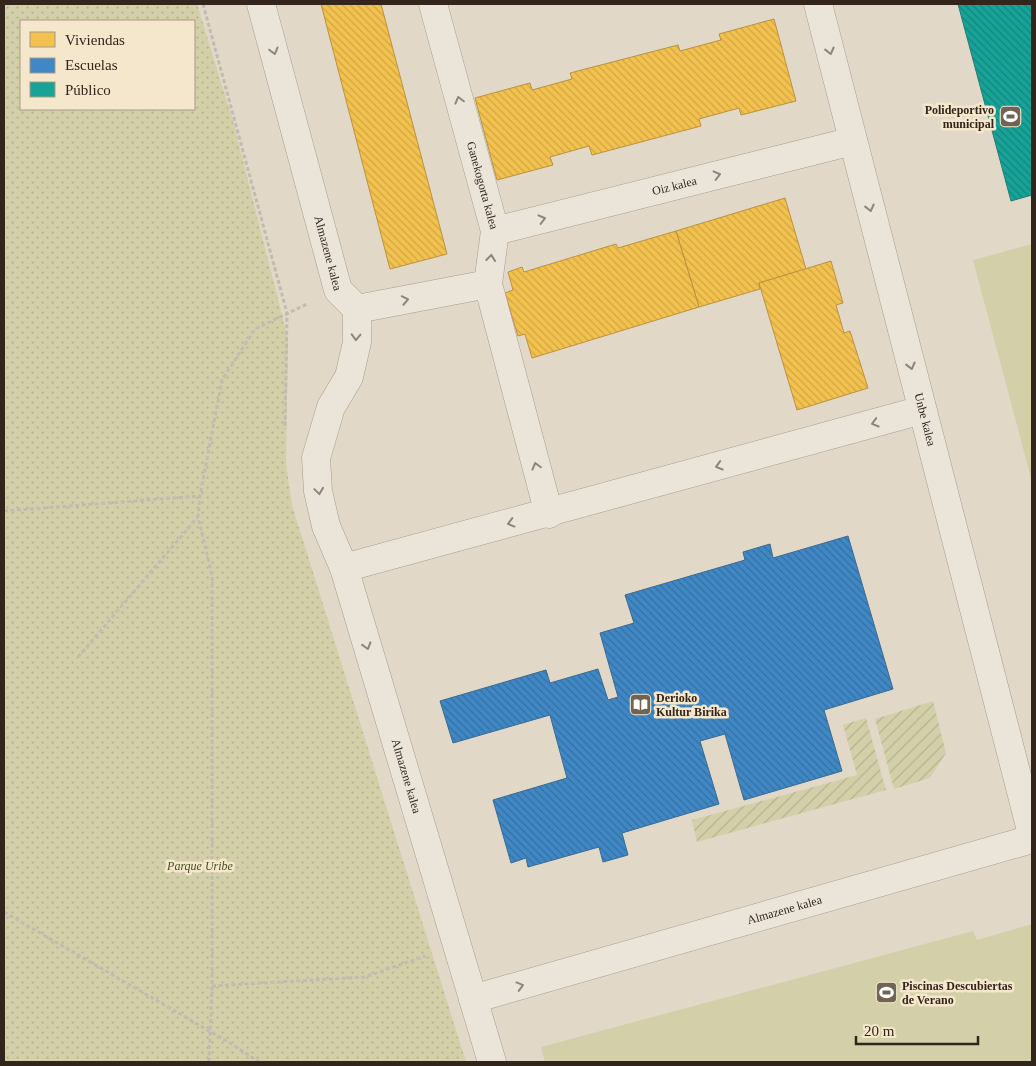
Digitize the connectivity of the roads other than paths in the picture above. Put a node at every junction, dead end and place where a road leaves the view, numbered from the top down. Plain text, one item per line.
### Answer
1 (261, 4) edge
2 (433, 4) edge
3 (818, 4) edge
4 (853, 141) junction
5 (495, 231) junction
6 (488, 284) junction
7 (347, 299) junction
8 (922, 410) junction
9 (548, 514) junction
10 (344, 568) junction
11 (1032, 834) edge
12 (1032, 839) edge
13 (473, 999) junction
14 (492, 1062) edge

1 -> 7 street, Almazene kalea
5 -> 2 street, Ganekogorta kalea
3 -> 4 street, Unbe kalea
5 -> 4 street, Oiz kalea
4 -> 8 street, Unbe kalea
6 -> 5 street, Ganekogorta kalea
7 -> 6 street
9 -> 6 street, Ganekogorta kalea
7 -> 10 street, Almazene kalea
8 -> 9 street
8 - 11 street, Unbe kalea
9 -> 10 street
10 -> 13 street, Almazene kalea
13 -> 12 street, Almazene kalea
13 - 14 street

